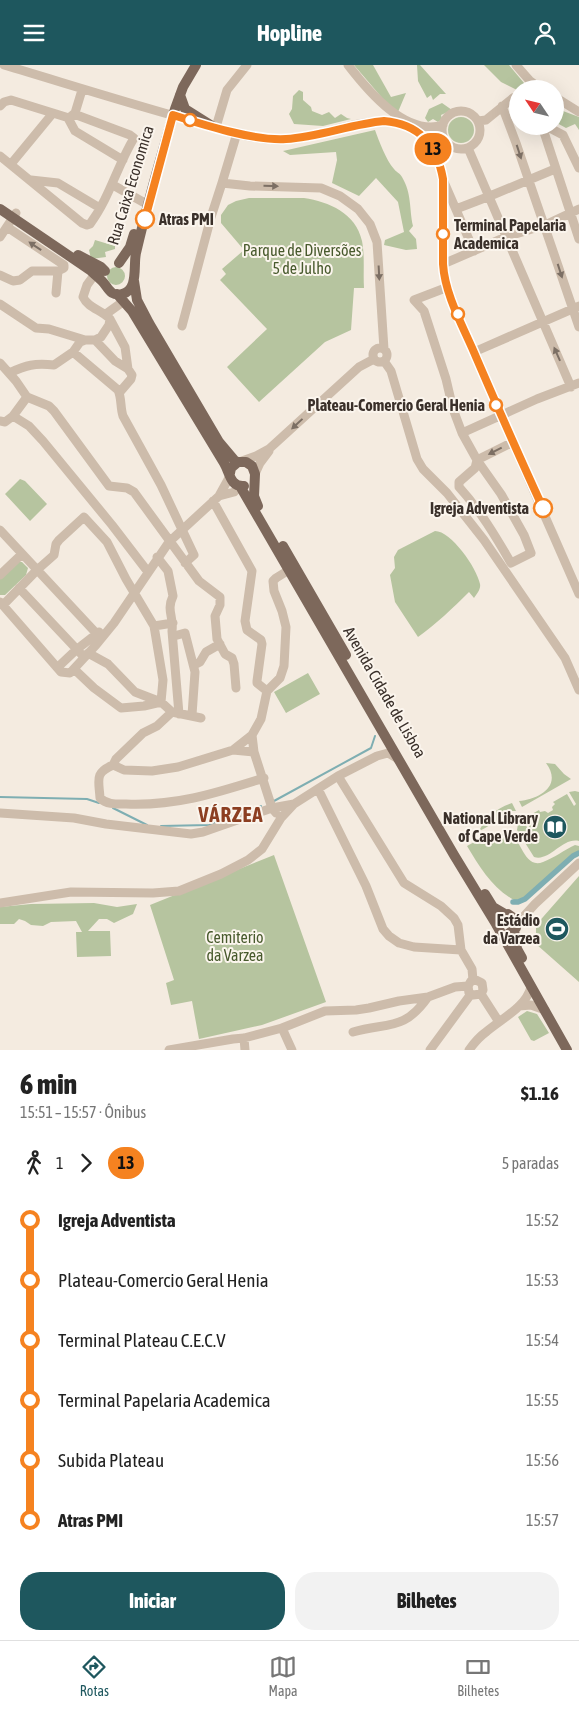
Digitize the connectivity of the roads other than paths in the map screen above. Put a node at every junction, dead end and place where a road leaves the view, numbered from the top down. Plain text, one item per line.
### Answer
1 (4, 65) edge
2 (188, 65) edge
3 (196, 65) edge
4 (247, 65) edge
5 (348, 65) edge
6 (516, 65) edge
7 (529, 80) edge
8 (82, 90) junction
9 (180, 95) junction
10 (509, 100) edge
11 (564, 102) edge
12 (0, 106) edge
13 (502, 106) junction
14 (579, 111) edge
15 (53, 113) junction
16 (170, 115) junction
17 (71, 116) junction
18 (478, 121) junction
19 (443, 125) junction
20 (214, 127) junction
21 (237, 133) junction
22 (546, 135) edge
23 (563, 135) edge
24 (468, 148) junction
25 (0, 156) edge
26 (123, 160) junction
27 (11, 164) junction
28 (554, 169) junction
29 (579, 169) edge
30 (443, 179) junction
31 (31, 180) junction
32 (529, 180) junction
33 (222, 183) junction
34 (113, 185) junction
35 (490, 196) junction
36 (0, 202) edge
37 (143, 202) junction
38 (100, 208) junction
39 (0, 209) edge
40 (456, 209) junction
41 (575, 211) edge
42 (15, 215) junction
43 (544, 225) junction
44 (7, 227) junction
45 (0, 237) edge
46 (506, 237) junction
47 (579, 239) edge
48 (474, 251) junction
49 (119, 263) junction
50 (443, 264) junction
51 (61, 268) junction
52 (105, 271) junction
53 (95, 274) junction
54 (0, 275) edge
55 (134, 279) junction
56 (103, 282) junction
57 (448, 287) junction
58 (56, 293) dead end
59 (121, 298) junction
60 (0, 304) edge
61 (576, 308) edge
62 (108, 317) junction
63 (542, 321) junction
64 (182, 326) dead end
65 (579, 327) edge
66 (382, 328) junction
67 (85, 340) junction
68 (95, 340) junction
69 (384, 349) junction
70 (73, 352) junction
71 (474, 352) junction
72 (374, 359) junction
73 (384, 361) junction
74 (0, 363) edge
75 (364, 364) junction
76 (128, 369) junction
77 (9, 373) junction
78 (575, 385) edge
79 (119, 393) junction
80 (27, 397) junction
81 (501, 415) junction
82 (13, 417) junction
83 (0, 421) edge
84 (462, 433) junction
85 (278, 442) junction
86 (513, 442) junction
87 (477, 460) junction
88 (240, 462) junction
89 (230, 475) junction
90 (254, 476) junction
91 (240, 486) junction
92 (216, 498) junction
93 (181, 529) junction
94 (0, 530) edge
95 (169, 542) junction
96 (22, 554) junction
97 (157, 557) junction
98 (185, 563) junction
99 (38, 570) junction
100 (289, 570) junction
101 (1, 572) edge
102 (148, 572) junction
103 (19, 588) junction
104 (135, 593) junction
105 (579, 593) edge
106 (1, 603) edge
107 (114, 623) junction
108 (173, 623) junction
109 (154, 625) junction
110 (96, 633) junction
111 (174, 636) junction
112 (220, 644) junction
113 (76, 650) junction
114 (86, 655) junction
115 (194, 665) junction
116 (58, 667) junction
117 (74, 669) junction
118 (236, 688) dead end
119 (579, 690) edge
120 (267, 691) junction
121 (136, 692) junction
122 (161, 702) junction
123 (132, 706) junction
124 (175, 713) junction
125 (252, 735) junction
126 (388, 741) junction
127 (233, 750) junction
128 (254, 753) junction
129 (377, 756) junction
130 (398, 759) junction
131 (113, 765) junction
132 (338, 776) junction
133 (264, 778) junction
134 (318, 789) junction
135 (294, 804) junction
136 (272, 809) junction
137 (0, 813) edge
138 (281, 818) junction
139 (579, 863) edge
140 (0, 903) edge
141 (535, 904) junction
142 (507, 914) junction
143 (498, 928) junction
144 (515, 928) junction
145 (461, 950) junction
146 (531, 987) junction
147 (473, 989) junction
148 (428, 997) junction
149 (519, 1005) junction
150 (545, 1010) junction
151 (498, 1022) junction
152 (282, 1028) junction
153 (353, 1032) dead end
154 (244, 1038) junction
155 (169, 1050) edge
156 (245, 1050) edge
157 (292, 1050) edge
158 (430, 1050) edge
159 (469, 1050) edge
160 (568, 1050) edge
161 (575, 1050) edge

1 - 8 street
2 - 16 main road
3 - 9 main road
4 - 20 street
5 - 19 street
6 - 7 street
8 - 16 street
8 - 17 street
9 - 16 main road
9 - 20 main road
10 - 13 street
11 - 14 street
12 - 15 street
13 - 18 street
13 -> 32 street
15 - 17 street
15 - 27 street
16 - 20 street
16 - 37 main road, Rua Caixa Economica
16 - 55 main road
17 - 26 street
17 - 26 street
18 - 19 street
18 - 24 street
19 - 24 street
20 - 21 street
21 - 30 street
21 - 33 street
22 - 28 street
23 - 29 street
24 - 35 street
25 - 27 street
26 - 34 street
27 - 31 street
28 - 32 street
28 - 41 street
30 - 40 street
30 - 50 street
31 - 38 street
31 - 38 street
32 - 35 street
32 - 43 street
33 - 64 street
33 -> 66 street
34 - 37 street
34 - 38 street
35 - 40 street
35 - 46 street
36 - 42 main road
37 - 49 main road, Rua Caixa Economica
39 - 42 main road
40 - 48 street
41 - 43 street
41 - 47 street
42 - 44 street
42 - 52 main road
42 - 53 main road
43 - 46 street
43 -> 61 street
44 - 45 street
51 -> 44 street
46 - 48 street
46 - 63 street
48 - 50 street
49 - 52 main road
49 - 55 main road
50 - 57 street
51 - 54 street
51 - 58 street
52 - 56 main road
53 - 56 main road
53 - 62 street
55 - 59 main road
55 - 88 main road
56 - 59 main road
57 - 71 street
57 - 84 street
59 - 62 street
59 - 89 main road
60 - 67 street
61 - 63 street
61 - 65 street
62 - 68 street
62 - 76 street
63 - 71 street
78 -> 63 street
66 - 69 street
66 - 75 street
67 - 68 street
67 - 70 street
68 - 76 street
69 - 72 street
69 - 73 street
70 - 77 street
70 - 79 street
71 - 81 street
72 - 73 street
72 - 75 street
73 - 119 street
74 - 77 street
75 -> 85 street
76 - 79 street
77 - 80 street
78 - 81 street
79 - 93 street
80 - 82 street
80 - 95 street
81 - 84 street
81 - 86 street
82 - 83 street
82 - 102 street
84 - 87 street
85 - 88 street
85 - 90 street
86 -> 87 street
86 - 105 street
87 - 87 street
88 - 89 main road
88 - 90 main road
89 - 91 main road
89 - 92 street
90 - 91 main road
90 - 142 main road, Avenida Cidade de Lisboa
91 - 92 street
91 - 100 main road, Avenida Cidade de Lisboa
92 - 93 street
92 - 120 street
93 - 95 street
93 - 98 street
94 - 96 street
95 - 97 street
95 - 98 street
96 - 99 street
96 - 101 street
97 - 102 street
97 - 108 street
98 - 112 street
99 - 103 street
99 - 104 street
99 - 110 street
100 - 120 street
100 - 126 main road, Avenida Cidade de Lisboa
102 - 104 street
103 - 106 street
103 - 113 street
104 - 107 street
104 - 109 street
106 - 116 street
107 - 110 street
107 - 114 street
108 - 109 street
108 - 111 street
109 - 122 street
110 - 113 street
111 - 115 street
111 - 124 street
112 - 115 street
112 - 118 street
113 - 114 street
113 - 116 street
114 - 117 street
114 - 121 street
115 - 124 street
116 - 117 street
117 - 123 street
120 - 125 street
121 - 122 street
121 - 123 street
122 - 123 street
122 - 124 street
124 - 131 street
125 - 127 street
125 - 128 street
126 - 129 street
126 - 130 main road, Avenida Cidade de Lisboa
127 - 128 street
127 - 131 street
128 - 133 street
129 - 130 street
129 - 132 street
130 - 143 main road, Avenida Cidade de Lisboa
131 - 133 street
132 - 134 street
132 - 145 street
133 - 136 street
134 - 135 street
134 - 145 street
135 - 136 street
135 - 138 street
136 - 137 street
136 - 138 street
138 - 140 street
139 - 141 street
141 - 142 street
141 - 144 street
142 - 143 main road
142 - 144 main road
143 - 144 main road
143 - 146 main road, Avenida Cidade de Lisboa
144 - 161 main road
145 - 147 street
146 - 149 street
146 - 150 main road, Avenida Cidade de Lisboa
147 - 148 street
147 - 151 street
147 - 158 street
148 - 152 street
148 - 153 street
149 - 150 street
149 - 151 street
150 - 160 main road, Avenida Cidade de Lisboa
151 - 159 street
152 - 154 street
152 - 157 street
154 - 155 street
154 - 156 street

